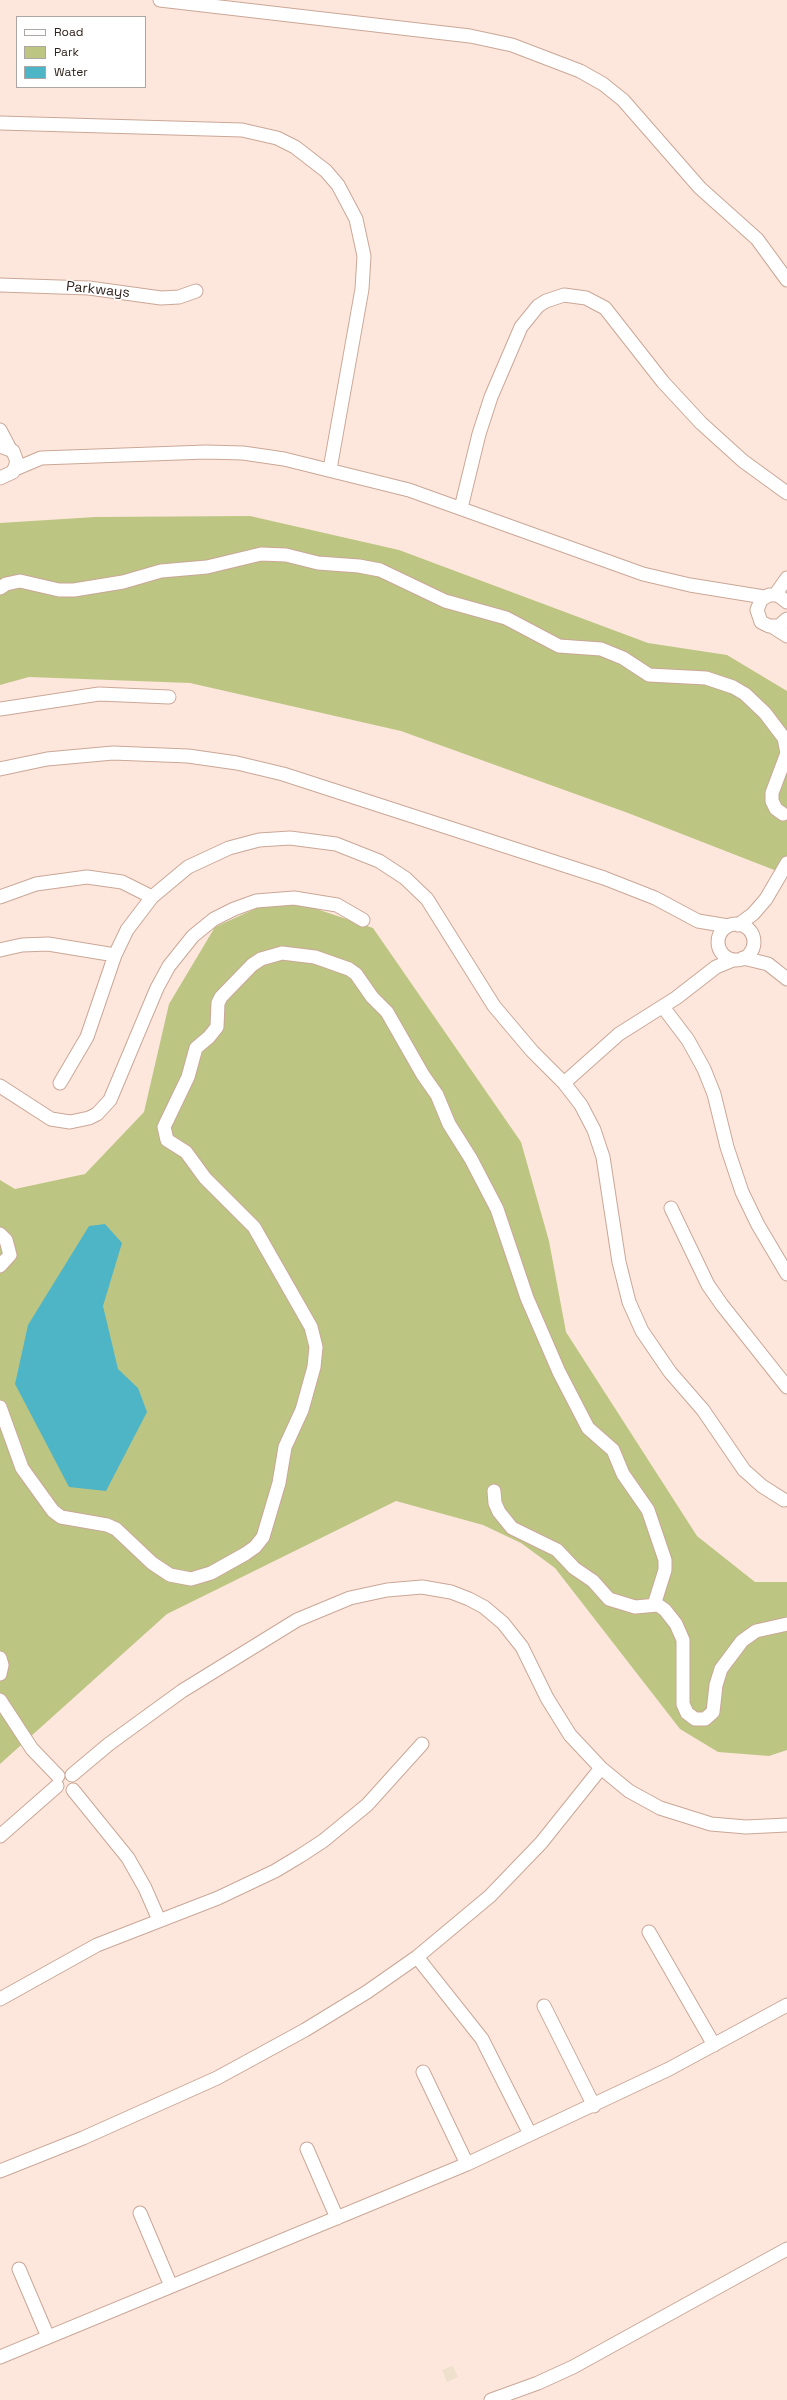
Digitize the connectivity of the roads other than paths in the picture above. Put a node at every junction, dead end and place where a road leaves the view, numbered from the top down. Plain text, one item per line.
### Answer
1 (160, 0) edge
2 (0, 123) edge
3 (787, 280) edge
4 (0, 285) edge
5 (196, 291) dead end
6 (0, 430) edge
7 (8, 449) edge
8 (41, 458) junction
9 (15, 469) junction
10 (330, 469) junction
11 (0, 478) edge
12 (787, 493) edge
13 (461, 508) junction
14 (787, 578) edge
15 (787, 583) edge
16 (0, 588) edge
17 (734, 593) junction
18 (778, 599) edge
19 (757, 614) junction
20 (787, 619) edge
21 (773, 627) junction
22 (787, 636) edge
23 (169, 697) dead end
24 (0, 709) edge
25 (0, 769) edge
26 (783, 814) dead end
27 (787, 863) edge
28 (0, 897) edge
29 (152, 897) junction
30 (760, 907) junction
31 (364, 920) dead end
32 (698, 921) junction
33 (733, 925) junction
34 (751, 933) junction
35 (718, 946) junction
36 (753, 946) junction
37 (0, 950) edge
38 (115, 955) junction
39 (738, 959) junction
40 (773, 967) junction
41 (713, 970) junction
42 (787, 979) edge
43 (663, 1007) junction
44 (564, 1082) junction
45 (60, 1083) dead end
46 (0, 1086) edge
47 (671, 1208) dead end
48 (0, 1234) edge
49 (0, 1266) edge
50 (787, 1274) edge
51 (787, 1386) edge
52 (0, 1407) edge
53 (494, 1491) dead end
54 (784, 1500) dead end
55 (654, 1605) junction
56 (787, 1624) edge
57 (0, 1658) edge
58 (0, 1674) edge
59 (1, 1699) edge
60 (422, 1744) dead end
61 (601, 1768) junction
62 (72, 1775) junction
63 (58, 1781) junction
64 (73, 1790) junction
65 (787, 1825) edge
66 (0, 1836) edge
67 (160, 1920) junction
68 (649, 1932) dead end
69 (417, 1957) junction
70 (0, 1999) edge
71 (787, 2005) edge
72 (544, 2006) dead end
73 (714, 2045) junction
74 (423, 2072) dead end
75 (594, 2106) junction
76 (530, 2134) junction
77 (307, 2149) dead end
78 (467, 2164) junction
79 (0, 2171) edge
80 (140, 2213) dead end
81 (337, 2218) junction
82 (787, 2249) edge
83 (19, 2269) dead end
84 (171, 2286) junction
85 (48, 2337) junction
86 (0, 2358) edge
87 (491, 2400) edge

1 - 3 street
2 - 10 street
4 - 5 street, Parkways
6 - 7 street
7 - 8 street
7 - 9 street
8 - 9 street
8 - 10 street
9 - 11 street
10 - 13 street
12 - 13 street
13 - 17 street
14 - 18 street
15 - 18 street
16 - 26 street
17 - 18 street
17 - 19 street
18 - 19 street
19 - 21 street
20 - 21 street
21 - 22 street
23 - 24 street
25 - 32 street
27 - 30 street
28 - 29 street
29 - 38 street
29 - 44 street
30 - 33 street
30 - 34 street
31 - 46 street
32 - 33 street
32 - 35 street
33 - 34 street
33 - 35 street
34 - 36 street
35 - 39 street
35 - 41 street
36 - 39 street
36 - 40 street
37 - 38 street
38 - 45 street
39 - 40 street
39 - 41 street
40 - 42 street
41 - 43 street
43 - 44 street
43 - 50 street
44 - 54 street
47 - 51 street
48 - 49 street
52 - 55 street
53 - 55 street
55 - 56 street
57 - 58 street
59 - 63 street
60 - 67 street
61 - 62 street
61 - 65 street
61 - 69 street
62 - 63 street
62 - 64 street
63 - 64 street
63 - 66 street
64 - 67 street
67 - 70 street
68 - 73 street
69 - 76 street
69 - 79 street
71 - 73 street
72 - 75 street
73 - 75 street
74 - 78 street
75 - 76 street
76 - 78 street
77 - 81 street
78 - 81 street
80 - 84 street
81 - 84 street
82 - 87 street
83 - 85 street
84 - 85 street
85 - 86 street

